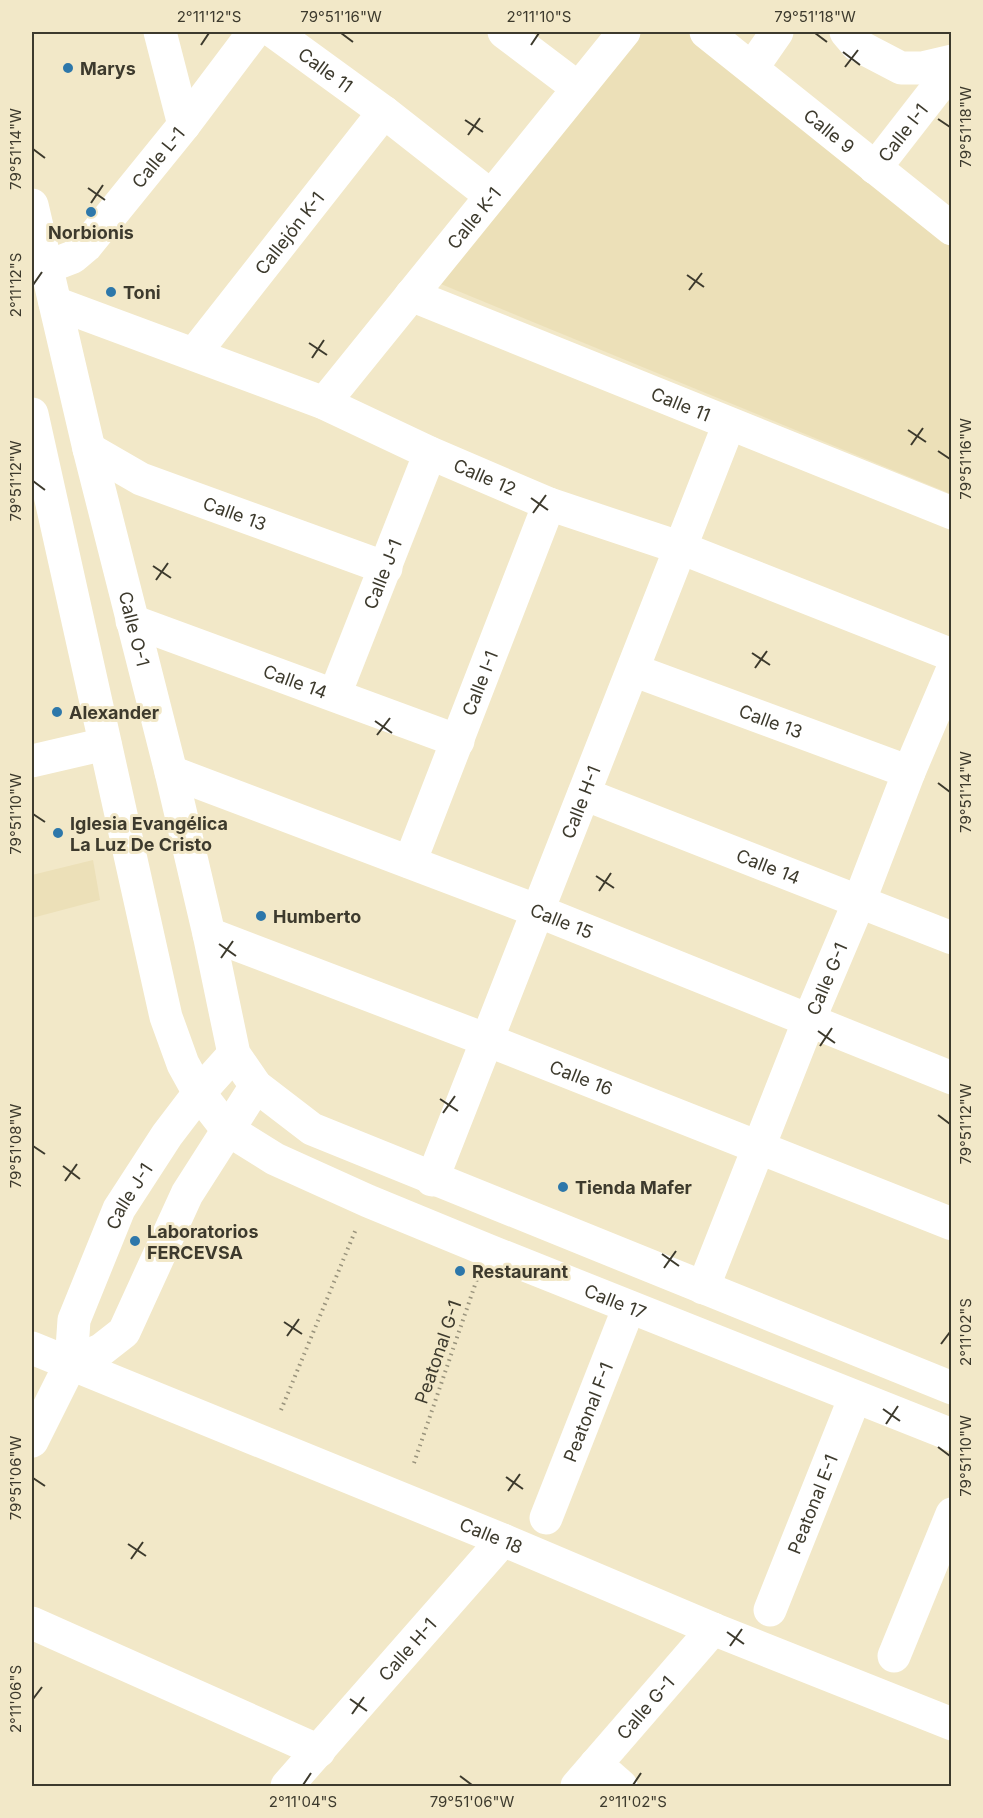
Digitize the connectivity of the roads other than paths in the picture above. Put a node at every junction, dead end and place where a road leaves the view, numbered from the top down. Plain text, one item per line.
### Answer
1 (160, 32) edge
2 (254, 32) edge
3 (274, 32) edge
4 (504, 32) edge
5 (624, 32) edge
6 (706, 32) edge
7 (777, 32) edge
8 (846, 32) edge
9 (951, 61) edge
10 (752, 68) junction
11 (951, 69) edge
12 (578, 88) junction
13 (384, 112) junction
14 (184, 125) junction
15 (875, 168) junction
16 (491, 196) junction
17 (32, 205) edge
18 (951, 229) edge
19 (40, 252) edge
20 (411, 295) junction
21 (56, 303) junction
22 (194, 354) junction
23 (324, 403) junction
24 (32, 414) edge
25 (729, 424) junction
26 (89, 449) junction
27 (430, 453) junction
28 (549, 504) junction
29 (951, 513) edge
30 (681, 548) junction
31 (386, 568) junction
32 (132, 621) junction
33 (951, 656) edge
34 (633, 670) junction
35 (951, 670) edge
36 (335, 694) junction
37 (459, 741) junction
38 (105, 744) junction
39 (32, 761) edge
40 (171, 772) junction
41 (909, 772) junction
42 (584, 794) junction
43 (410, 862) junction
44 (859, 902) junction
45 (538, 911) junction
46 (209, 934) junction
47 (951, 938) edge
48 (809, 1020) junction
49 (487, 1040) junction
50 (234, 1054) junction
51 (951, 1078) edge
52 (256, 1086) junction
53 (199, 1093) junction
54 (227, 1129) junction
55 (760, 1149) junction
56 (432, 1180) junction
57 (951, 1224) edge
58 (703, 1288) junction
59 (629, 1307) junction
60 (32, 1348) edge
61 (70, 1363) junction
62 (951, 1388) edge
63 (855, 1397) junction
64 (951, 1435) edge
65 (32, 1441) edge
66 (951, 1514) edge
67 (546, 1518) dead end
68 (503, 1540) junction
69 (770, 1610) dead end
70 (32, 1623) edge
71 (713, 1629) junction
72 (894, 1656) dead end
73 (951, 1724) edge
74 (319, 1751) junction
75 (586, 1775) edge
76 (287, 1786) edge
77 (621, 1786) edge

1 - 14 street
2 - 14 street, Calle L-1
3 - 13 street, Calle 11
4 - 12 street
5 - 12 street, Calle K-1
6 - 10 street, Calle 9
7 - 10 street
8 - 9 street
10 - 15 street, Calle 9
11 - 15 street, Calle I-1
12 - 16 street, Calle K-1
13 - 16 street, Calle 11
13 - 22 street, Callejón K-1
14 - 19 street, Calle L-1
15 - 18 street, Calle 9
16 - 20 street, Calle K-1
17 - 19 street, Calle O-1
19 - 21 street, Calle O-1
20 - 23 street, Calle K-1
20 - 25 street, Calle 11
21 - 22 street, Calle 12
21 - 26 street, Calle O-1
22 - 23 street, Calle 12
23 - 27 street, Calle 12
24 - 38 street
25 - 29 street, Calle 11
25 - 30 street, Calle H-1
26 - 31 street, Calle 13
26 - 32 street, Calle O-1
27 - 28 street, Calle 12
27 - 31 street, Calle J-1
28 - 30 street, Calle 12
28 - 37 street, Calle I-1
30 - 33 street, Calle 12
30 - 34 street, Calle H-1
31 - 36 street, Calle J-1
32 - 36 street, Calle 14
32 - 40 street, Calle O-1
34 - 41 street, Calle 13
34 - 42 street, Calle H-1
35 - 41 street, Calle G-1
36 - 37 street, Calle 14
37 - 43 street, Calle I-1
38 - 39 street
38 - 53 street
40 - 43 street, Calle 15
40 - 46 street, Calle O-1
41 - 44 street, Calle G-1
42 - 44 street, Calle 14
42 - 45 street, Calle H-1
43 - 45 street, Calle 15
44 - 47 street, Calle 14
44 - 48 street, Calle G-1
45 - 48 street, Calle 15
45 - 49 street, Calle H-1
46 - 49 street, Calle 16
46 - 50 street, Calle O-1
48 - 51 street, Calle 15
48 - 55 street, Calle G-1
49 - 55 street, Calle 16
49 - 56 street, Calle H-1
50 - 52 street
50 - 53 street, Calle J-1
52 - 54 street
52 - 56 street
53 - 54 street, Calle 17
53 - 61 street, Calle J-1
54 - 59 street, Calle 17
54 - 61 street
55 - 57 street, Calle 16
55 - 58 street, Calle G-1
56 - 58 street
58 - 62 street
59 - 63 street, Calle 17
59 - 67 street, Peatonal F-1
60 - 61 street, Calle 18
61 - 65 street, Calle J-1
61 - 68 street, Calle 18
63 - 64 street, Calle 17
63 - 69 street, Peatonal E-1
66 - 72 street
68 - 71 street, Calle 18
68 - 74 street, Calle H-1
70 - 74 street
71 - 73 street, Calle 18
71 - 75 street, Calle G-1
74 - 76 street, Calle H-1
75 - 77 street

